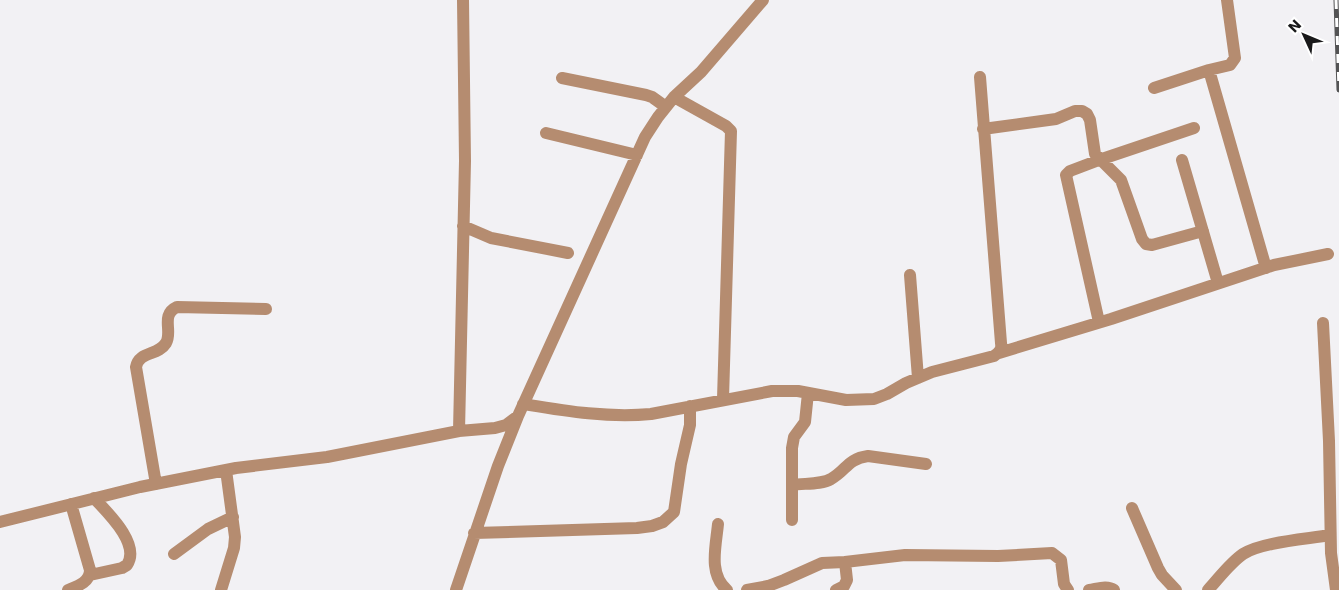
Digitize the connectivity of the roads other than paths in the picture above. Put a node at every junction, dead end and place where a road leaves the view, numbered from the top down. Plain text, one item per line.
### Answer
1 (463, 0) edge
2 (763, 0) edge
3 (1228, 0) edge
4 (1209, 70) junction
5 (980, 77) dead end
6 (562, 78) dead end
7 (1154, 88) dead end
8 (670, 102) junction
9 (1194, 128) dead end
10 (984, 129) junction
11 (546, 132) dead end
12 (637, 155) junction
13 (1100, 160) junction
14 (1182, 160) dead end
15 (463, 226) junction
16 (1203, 231) junction
17 (568, 253) dead end
18 (1328, 254) dead end
19 (1266, 268) junction
20 (910, 276) dead end
21 (1218, 283) junction
22 (266, 309) dead end
23 (1099, 322) junction
24 (1323, 323) dead end
25 (999, 353) junction
26 (918, 378) junction
27 (808, 393) junction
28 (723, 400) junction
29 (523, 404) junction
30 (690, 406) junction
31 (518, 416) junction
32 (459, 431) junction
33 (926, 464) dead end
34 (226, 470) junction
35 (156, 484) junction
36 (792, 485) junction
37 (94, 498) junction
38 (71, 504) junction
39 (1132, 508) dead end
40 (233, 517) junction
41 (792, 520) dead end
42 (0, 522) edge
43 (718, 524) dead end
44 (474, 533) junction
45 (1330, 535) junction
46 (174, 554) dead end
47 (845, 562) junction
48 (90, 575) junction
49 (68, 590) edge
50 (221, 590) edge
51 (456, 590) edge
52 (727, 590) edge
53 (747, 590) edge
54 (836, 590) edge
55 (1068, 590) edge
56 (1089, 590) edge
57 (1114, 590) edge
58 (1176, 590) edge
59 (1208, 590) edge
60 (1336, 590) edge

1 - 15 street
2 - 8 street
3 - 4 street
4 - 7 street
4 - 19 street
5 - 10 street
6 - 8 street
8 - 12 street
8 - 28 street
9 - 13 street
10 - 13 street
10 - 25 street
11 - 12 street
12 - 29 street
13 - 16 street
13 - 23 street
14 - 16 street
15 - 17 street
15 - 32 street
16 - 21 street
18 - 19 street
19 - 21 street
20 - 26 street
21 - 23 street
22 - 35 street
23 - 25 street
24 - 45 street
25 - 26 street
26 - 27 street
27 - 28 street
27 - 36 street
28 - 30 street
29 - 30 street
29 - 31 street
30 - 44 street
31 - 32 street
31 - 44 street
32 - 34 street
33 - 36 street
34 - 35 street
34 - 40 street
35 - 37 street
36 - 41 street
37 - 38 street
37 - 48 street
38 - 42 street
38 - 48 street
39 - 58 street
40 - 46 street
40 - 50 street
43 - 52 street
44 - 51 street
45 - 59 street
45 - 60 street
47 - 53 street
47 - 54 street
47 - 55 street
48 - 49 street
56 - 57 street

